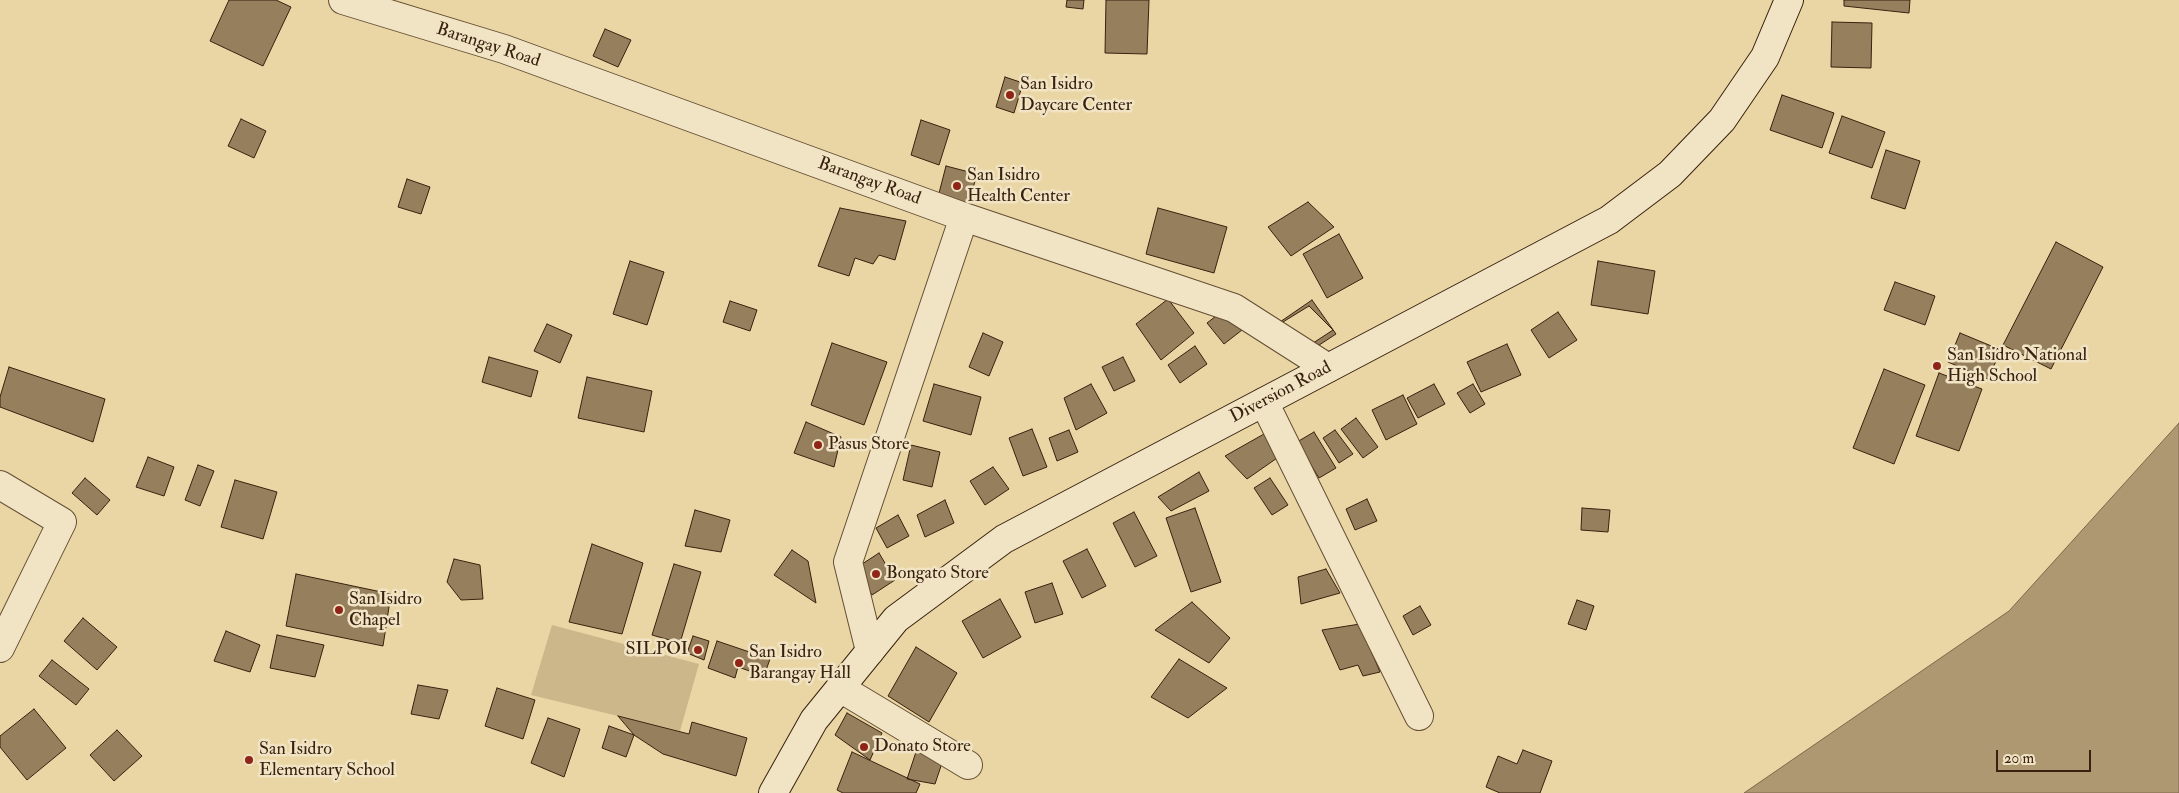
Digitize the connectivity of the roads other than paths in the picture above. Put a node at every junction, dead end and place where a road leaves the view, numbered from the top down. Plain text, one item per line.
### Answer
1 (343, 0) edge
2 (1789, 0) edge
3 (964, 217) junction
4 (1328, 368) junction
5 (1264, 402) junction
6 (0, 485) edge
7 (0, 648) edge
8 (870, 651) junction
9 (840, 688) junction
10 (1419, 716) dead end
11 (968, 765) dead end
12 (773, 793) edge

1 - 3 street, Barangay Road
2 - 4 street, Diversion Road
3 - 4 street, Barangay Road
3 - 8 street
4 - 5 street, Diversion Road
5 - 8 street, Diversion Road
5 - 10 street
6 - 7 street
8 - 9 street, Diversion Road
9 - 11 street
9 - 12 street, Diversion Road

